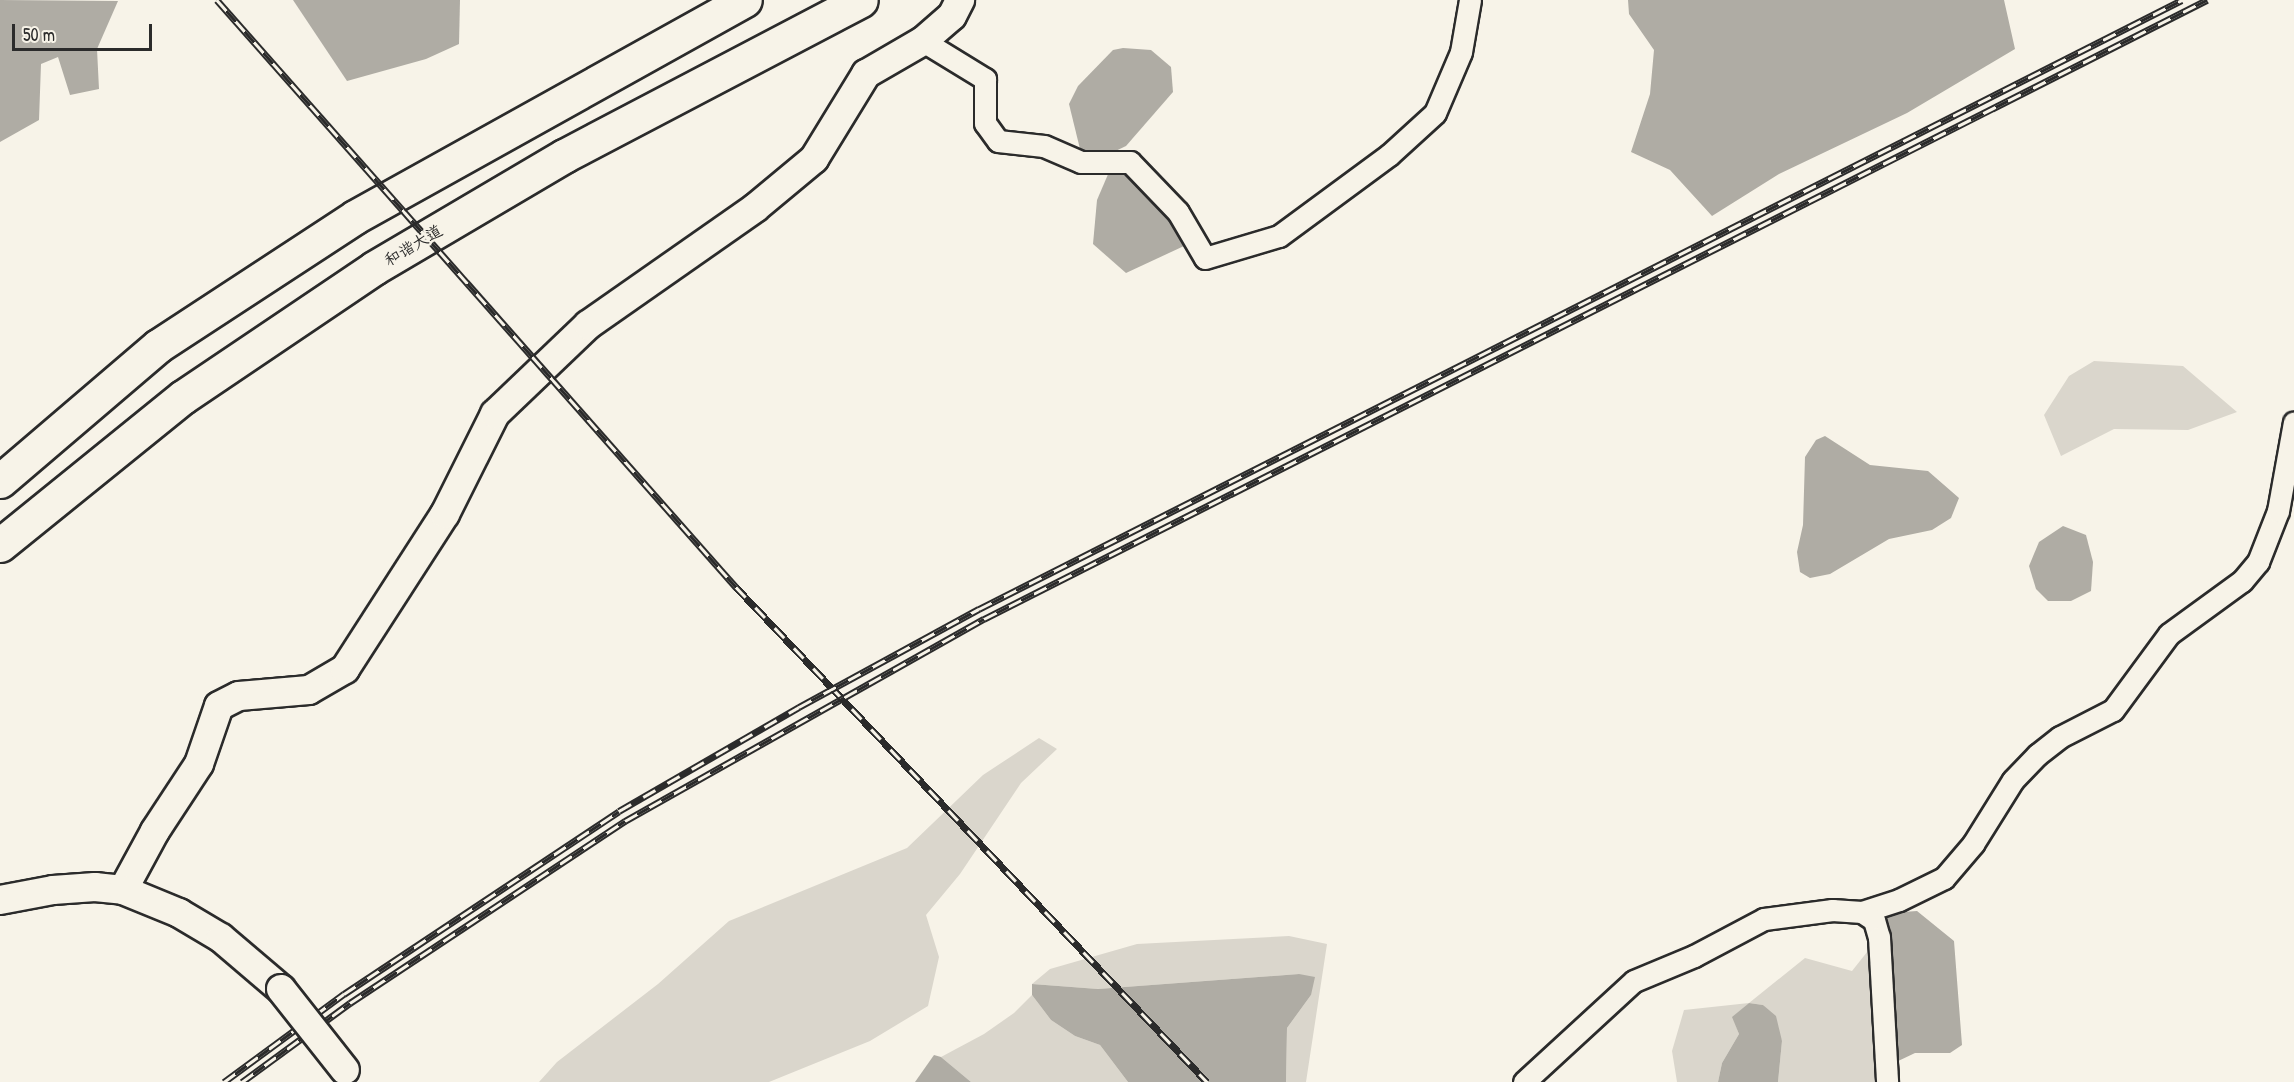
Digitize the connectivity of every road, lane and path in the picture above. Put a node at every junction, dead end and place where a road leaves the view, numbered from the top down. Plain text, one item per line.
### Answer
1 (746, 0) edge
2 (861, 0) edge
3 (960, 0) edge
4 (1470, 0) edge
5 (923, 41) junction
6 (2294, 422) edge
7 (0, 481) edge
8 (0, 545) edge
9 (123, 890) junction
10 (0, 900) edge
11 (1862, 912) junction
12 (349, 1076) edge
13 (1524, 1082) edge
14 (1887, 1082) edge

1 - 7 highway
2 - 8 highway, 和谐大道
3 - 5 street
4 - 5 street
5 - 9 street
6 - 11 street
9 - 10 street
9 - 12 street, bridge
11 - 13 street
11 - 14 street

